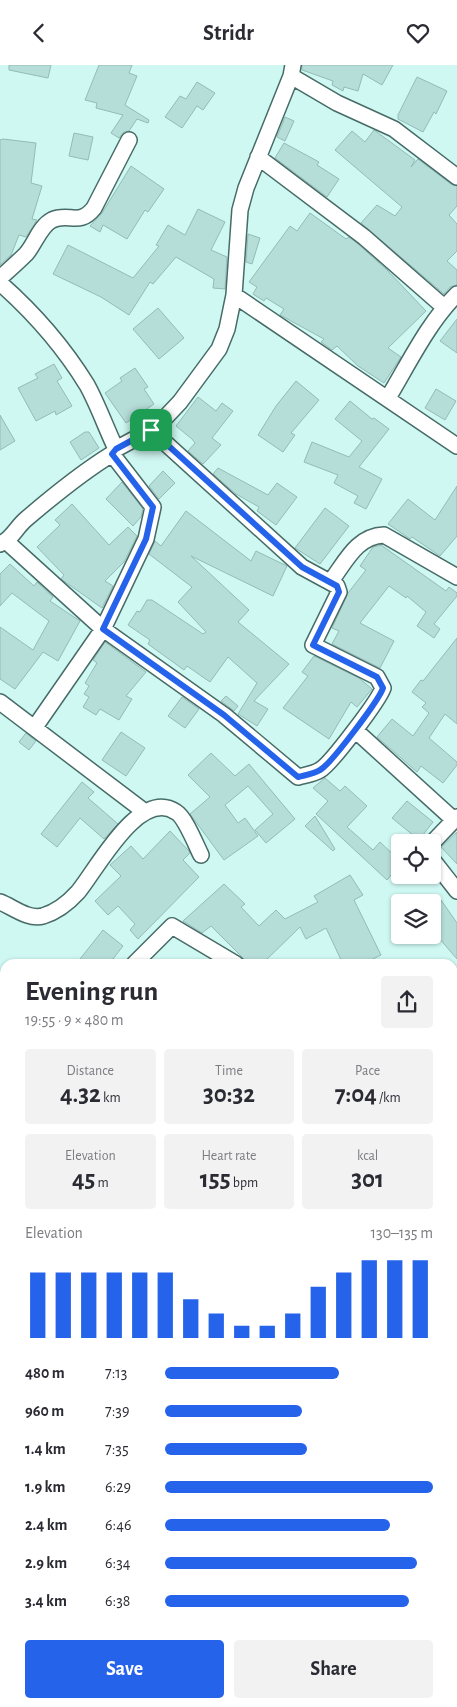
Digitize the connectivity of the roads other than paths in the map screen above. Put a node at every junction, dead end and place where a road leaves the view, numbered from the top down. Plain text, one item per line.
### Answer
1 (292, 71) edge
2 (129, 140) dead end
3 (258, 157) junction
4 (457, 177) edge
5 (0, 278) edge
6 (0, 283) edge
7 (234, 295) junction
8 (457, 295) edge
9 (444, 307) junction
10 (388, 398) junction
11 (151, 430) junction
12 (457, 445) edge
13 (114, 451) junction
14 (3, 543) edge
15 (457, 577) edge
16 (331, 581) junction
17 (103, 629) junction
18 (0, 702) edge
19 (35, 727) junction
20 (355, 730) junction
21 (145, 812) junction
22 (456, 818) edge
23 (441, 834) edge
24 (201, 855) dead end
25 (441, 871) edge
26 (457, 891) edge
27 (0, 902) edge
28 (139, 959) edge
29 (228, 959) edge

1 - 3 street
1 - 4 street
2 - 5 street
3 - 7 street
3 - 9 street
6 - 13 street
7 - 10 street
7 - 11 street
8 - 9 street
9 - 10 street
10 - 12 street
11 - 13 street
11 - 16 street
13 - 14 street
13 - 17 street
14 - 17 street
15 - 16 street
16 - 20 street
17 - 19 street
17 - 20 street
18 - 19 street
19 - 21 street
20 - 22 street
21 - 24 street
21 - 27 street
22 - 23 street
25 - 26 street
28 - 29 street

